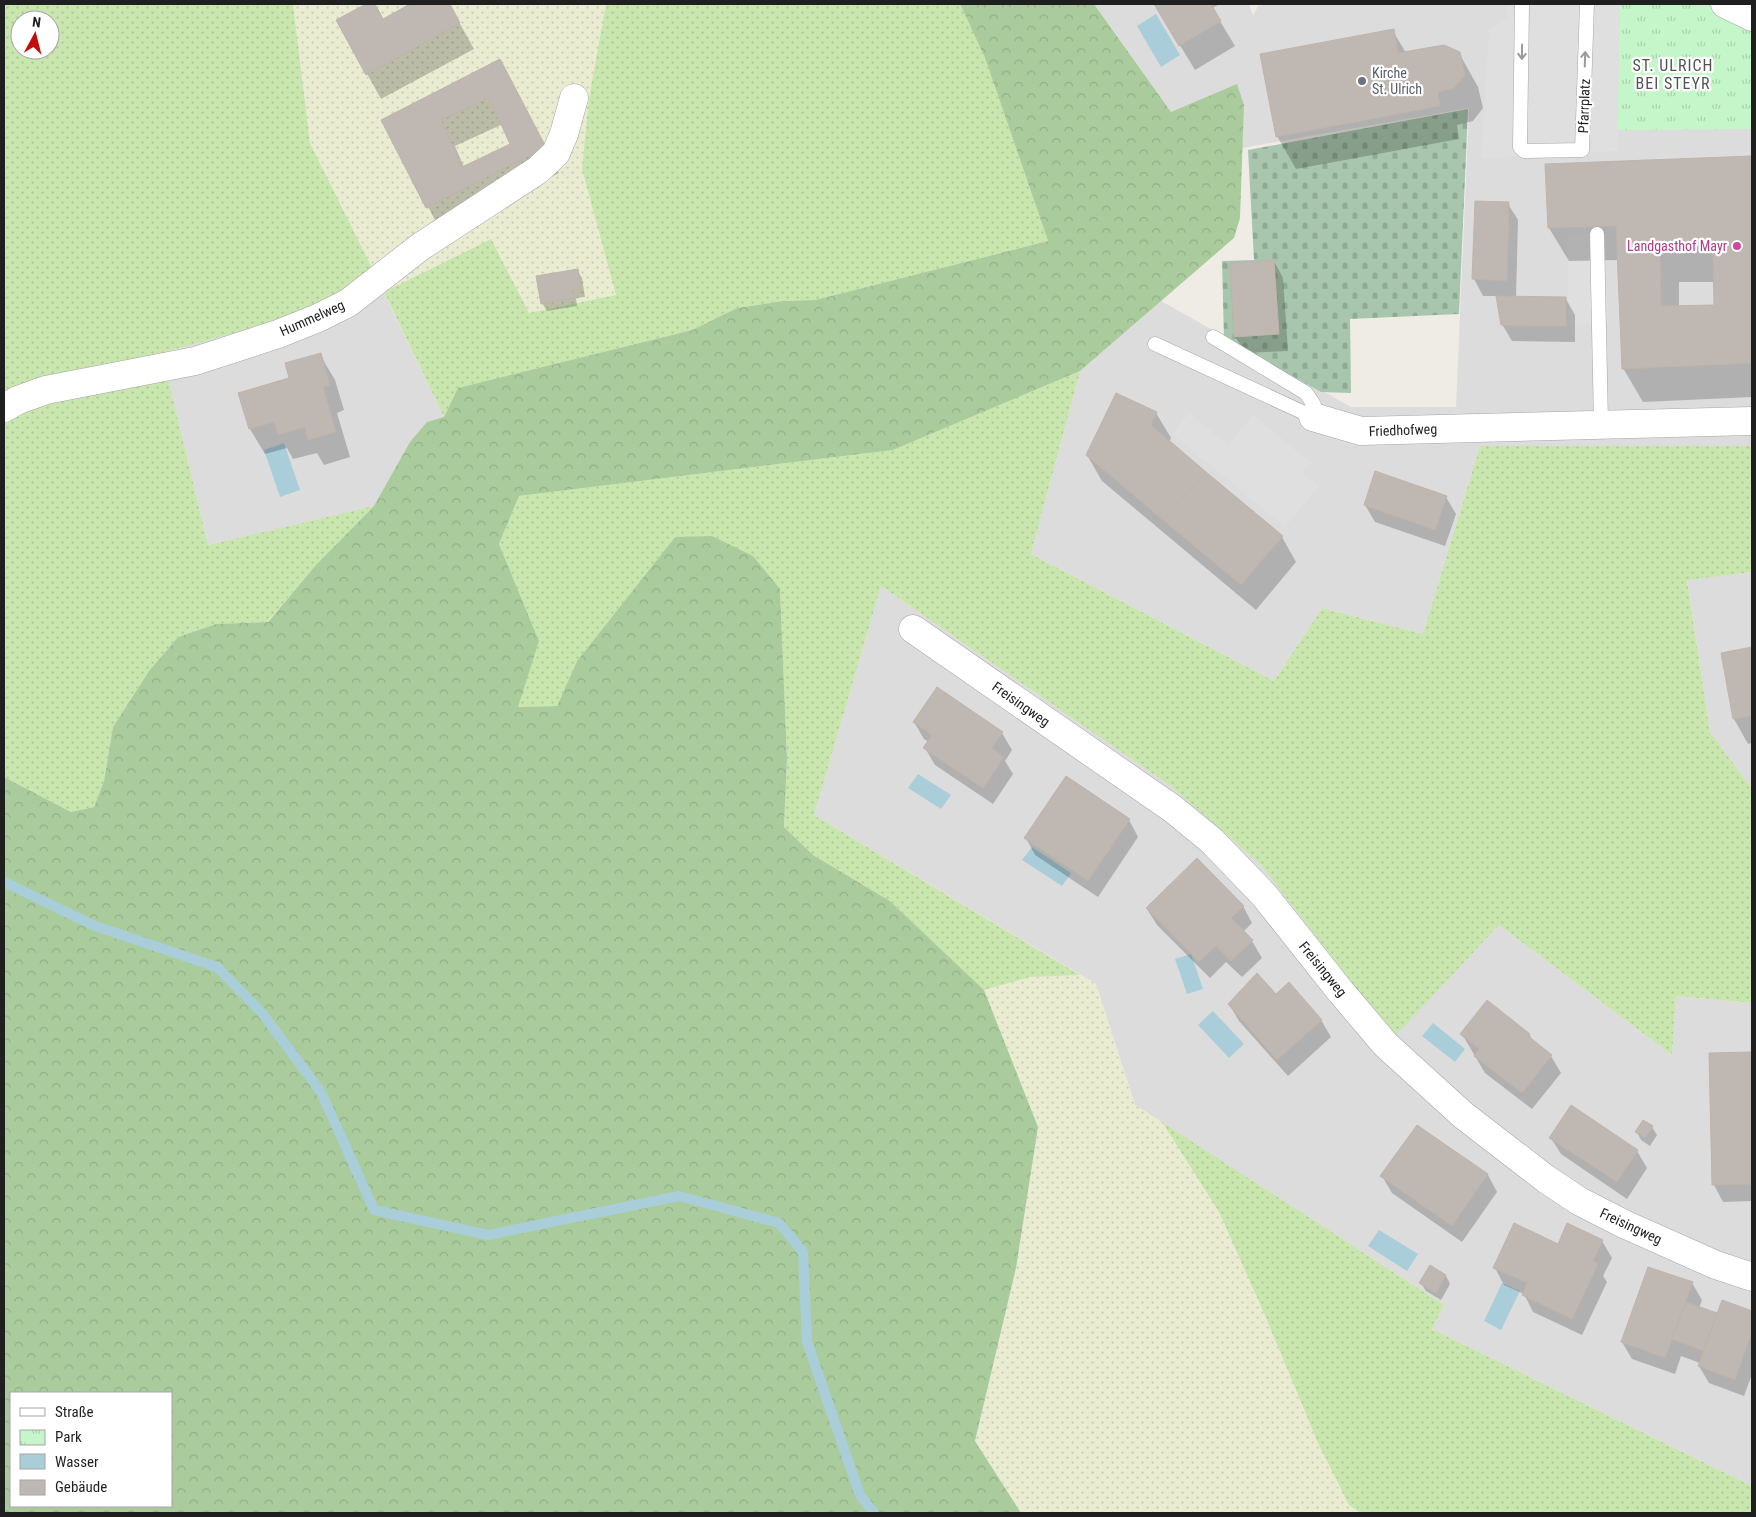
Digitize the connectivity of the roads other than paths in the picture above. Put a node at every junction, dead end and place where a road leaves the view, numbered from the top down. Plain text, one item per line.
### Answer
1 (1522, 4) edge
2 (1587, 4) edge
3 (1726, 4) edge
4 (1752, 17) edge
5 (574, 98) dead end
6 (1597, 234) dead end
7 (1213, 338) dead end
8 (1155, 344) dead end
9 (4, 408) edge
10 (1313, 417) junction
11 (1752, 421) edge
12 (1601, 423) junction
13 (913, 629) dead end
14 (1752, 1276) edge

1 -> 2 lane, Pfarrplatz
3 - 4 street
5 - 9 street, Hummelweg
6 - 12 lane
7 - 10 lane
8 - 10 lane
10 - 12 street, Friedhofweg
11 - 12 street, Friedhofweg
13 - 14 street, Freisingweg

